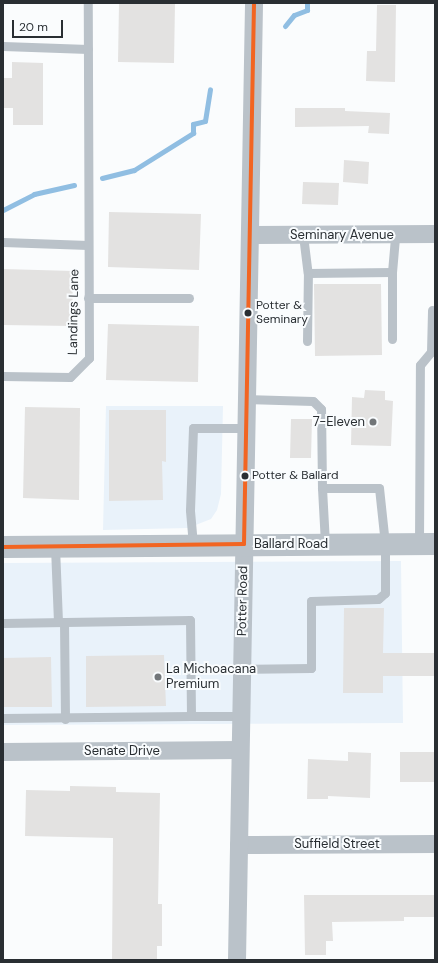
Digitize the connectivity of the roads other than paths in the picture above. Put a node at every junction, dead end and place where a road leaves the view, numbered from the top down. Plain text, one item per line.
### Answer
1 (88, 3) edge
2 (254, 3) edge
3 (3, 46) edge
4 (88, 49) junction
5 (395, 234) junction
6 (435, 234) edge
7 (250, 235) junction
8 (303, 235) junction
9 (3, 242) edge
10 (88, 245) junction
11 (392, 272) junction
12 (308, 273) junction
13 (88, 298) junction
14 (190, 298) dead end
15 (432, 310) dead end
16 (392, 340) dead end
17 (307, 341) dead end
18 (3, 376) edge
19 (247, 399) junction
20 (246, 428) junction
21 (322, 488) junction
22 (244, 544) junction
23 (325, 544) junction
24 (385, 544) junction
25 (427, 544) edge
26 (193, 545) junction
27 (3, 547) edge
28 (55, 547) junction
29 (3, 622) edge
30 (61, 622) junction
31 (242, 669) junction
32 (191, 716) junction
33 (242, 716) junction
34 (3, 718) edge
35 (65, 718) junction
36 (240, 750) junction
37 (3, 752) edge
38 (435, 844) edge
39 (239, 845) junction
40 (237, 960) edge

1 - 4 lane, Landings Lane
2 - 7 street, Potter Road
3 - 4 lane
4 - 10 lane, Landings Lane
5 - 6 street, Seminary Avenue
5 - 8 street, Seminary Avenue
5 - 11 lane
7 - 8 street, Seminary Avenue
7 - 19 street, Potter Road
8 - 12 lane
9 - 10 lane
10 - 13 lane, Landings Lane
11 - 12 lane
11 - 16 lane
12 - 17 lane
13 - 14 lane
13 - 18 lane, Landings Lane
15 - 25 lane
19 - 20 street, Potter Road
19 - 21 lane
20 - 22 street, Potter Road
20 - 26 lane
21 - 23 lane
21 - 24 lane
22 - 23 street, Ballard Road
22 - 26 street, Ballard Road
22 - 31 street, Potter Road
23 - 24 street, Ballard Road
24 - 25 street, Ballard Road
24 - 31 lane
26 - 28 street, Ballard Road
27 - 28 street, Ballard Road
28 - 30 lane
29 - 30 lane
30 - 32 lane
30 - 35 lane
31 - 33 street, Potter Road
32 - 33 lane
32 - 35 lane
33 - 36 street, Potter Road
34 - 35 lane
36 - 37 street, Senate Drive
36 - 39 street, Potter Road
38 - 39 street, Suffield Street
39 - 40 street, Potter Road

